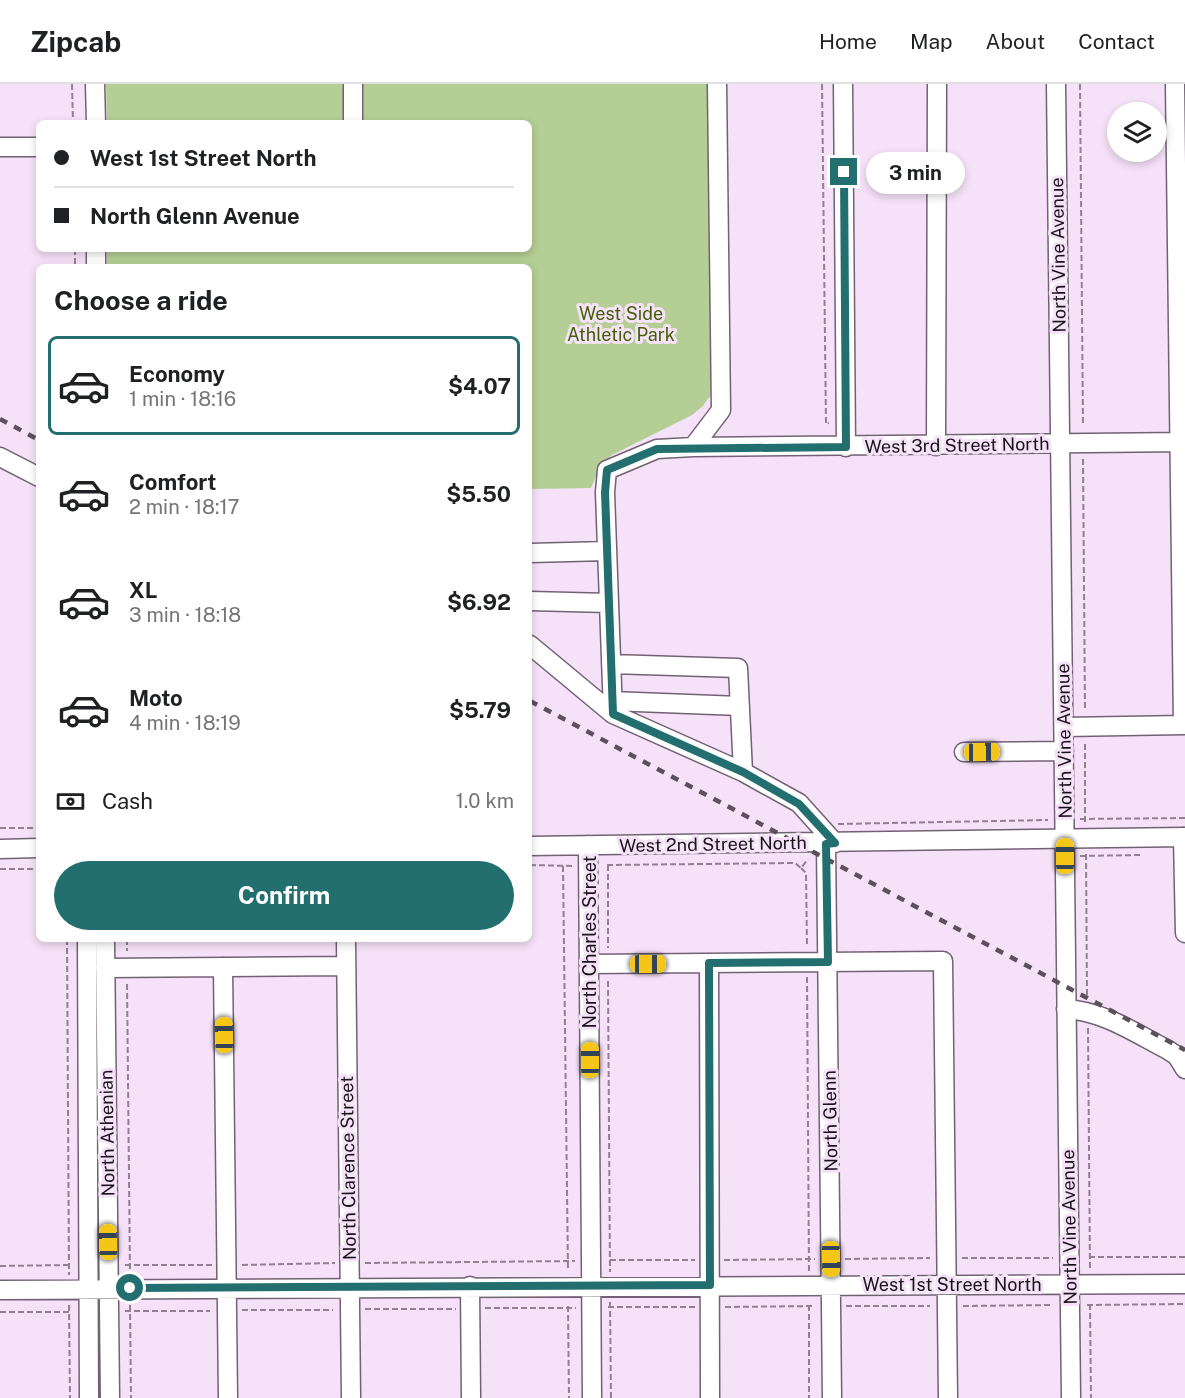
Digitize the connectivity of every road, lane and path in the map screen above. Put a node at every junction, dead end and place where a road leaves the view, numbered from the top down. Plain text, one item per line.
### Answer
1 (72, 84) edge
2 (95, 84) edge
3 (353, 84) edge
4 (717, 84) edge
5 (843, 84) edge
6 (937, 84) edge
7 (1056, 84) edge
8 (1174, 84) edge
9 (73, 120) edge
10 (96, 120) edge
11 (353, 120) edge
12 (0, 147) edge
13 (36, 147) edge
14 (1183, 442) edge
15 (1060, 443) junction
16 (936, 446) junction
17 (693, 447) junction
18 (846, 447) junction
19 (0, 457) edge
20 (36, 475) edge
21 (607, 551) junction
22 (532, 553) edge
23 (532, 601) edge
24 (609, 603) junction
25 (532, 647) edge
26 (611, 664) junction
27 (740, 706) junction
28 (612, 707) junction
29 (1184, 725) edge
30 (1064, 727) junction
31 (1064, 751) junction
32 (964, 752) dead end
33 (743, 772) junction
34 (1085, 811) dead end
35 (1185, 818) edge
36 (1079, 819) dead end
37 (1085, 819) junction
38 (1054, 820) dead end
39 (817, 824) junction
40 (1085, 824) dead end
41 (0, 828) edge
42 (36, 828) edge
43 (1184, 837) edge
44 (1065, 838) junction
45 (830, 843) junction
46 (588, 845) junction
47 (532, 846) edge
48 (36, 848) edge
49 (1086, 848) dead end
50 (0, 849) edge
51 (1140, 855) dead end
52 (1074, 856) dead end
53 (1086, 856) junction
54 (808, 859) dead end
55 (532, 865) edge
56 (608, 865) junction
57 (563, 866) junction
58 (573, 866) dead end
59 (598, 866) dead end
60 (801, 868) junction
61 (0, 869) edge
62 (36, 869) edge
63 (1185, 933) edge
64 (67, 942) edge
65 (87, 942) edge
66 (105, 942) edge
67 (127, 942) edge
68 (346, 942) edge
69 (807, 962) junction
70 (828, 962) junction
71 (709, 963) junction
72 (589, 964) junction
73 (608, 964) junction
74 (346, 966) junction
75 (223, 967) junction
76 (105, 968) junction
77 (127, 968) junction
78 (1066, 1009) junction
79 (1087, 1011) junction
80 (1185, 1069) edge
81 (1083, 1257) dead end
82 (1090, 1257) junction
83 (1185, 1257) edge
84 (568, 1261) junction
85 (578, 1261) dead end
86 (357, 1263) dead end
87 (69, 1265) junction
88 (79, 1265) dead end
89 (0, 1266) edge
90 (1090, 1269) dead end
91 (808, 1271) dead end
92 (568, 1272) dead end
93 (610, 1272) dead end
94 (69, 1275) dead end
95 (130, 1275) dead end
96 (832, 1284) junction
97 (947, 1284) junction
98 (1070, 1284) junction
99 (1185, 1284) edge
100 (591, 1285) junction
101 (710, 1285) junction
102 (470, 1286) junction
103 (350, 1287) junction
104 (108, 1288) junction
105 (227, 1288) junction
106 (88, 1289) junction
107 (0, 1290) edge
108 (1090, 1295) dead end
109 (809, 1296) dead end
110 (568, 1297) dead end
111 (610, 1297) dead end
112 (69, 1300) dead end
113 (130, 1302) dead end
114 (1185, 1304) edge
115 (1081, 1305) dead end
116 (1090, 1305) junction
117 (0, 1312) edge
118 (69, 1312) junction
119 (70, 1398) edge
120 (89, 1398) edge
121 (110, 1398) edge
122 (131, 1398) edge
123 (228, 1398) edge
124 (351, 1398) edge
125 (471, 1398) edge
126 (569, 1398) edge
127 (592, 1398) edge
128 (611, 1398) edge
129 (710, 1398) edge
130 (809, 1398) edge
131 (832, 1398) edge
132 (948, 1398) edge
133 (1071, 1398) edge
134 (1091, 1398) edge

1 - 9 path
2 - 10 street
3 - 11 street
4 - 17 street
5 - 18 street
6 - 16 street
7 - 15 street, North Vine Avenue
8 - 14 street
12 - 13 street
14 - 15 street, West 3rd Street North
14 - 29 street
15 - 16 street, West 3rd Street North
15 - 30 street, North Vine Avenue
16 - 18 street, West 3rd Street North
17 - 18 street, West 3rd Street North
17 - 21 street, West 3rd Street North
19 - 20 street
21 - 22 street
21 - 24 street
23 - 24 street
24 - 26 street
25 - 28 street
26 - 27 street
26 - 28 street
27 - 28 street
27 - 33 street
28 - 33 street
29 - 30 street
30 - 31 street, North Vine Avenue
31 - 32 street
31 - 44 street, North Vine Avenue
33 - 39 street
34 - 37 path
35 - 37 path
36 - 37 path
37 - 40 path
38 - 39 path
39 - 45 street
41 - 42 path
43 - 44 street, West 2nd Street North
43 - 63 street
44 - 45 street, West 2nd Street North
44 - 78 street, North Vine Avenue
45 - 46 street, West 2nd Street North
45 - 70 street, North Glenn
46 - 47 street, West 2nd Street North
46 - 72 street, North Charles Street
48 - 50 street
49 - 53 path
51 - 53 path
52 - 53 path
53 - 79 path
54 - 60 path
55 - 57 path
56 - 59 path
56 - 60 path
56 - 73 path
57 - 58 path
57 - 84 path
60 - 69 path
61 - 62 path
64 - 87 path
65 - 106 street, North Athenian
66 - 76 street, North Athenian
67 - 77 path
68 - 74 street, North Clarence Street
69 - 70 street
69 - 71 street
69 - 91 path
70 - 96 street, North Glenn
70 - 97 street
71 - 73 street
71 - 101 street
72 - 73 street
72 - 100 street, North Charles Street
73 - 93 path
74 - 75 street
74 - 103 street, North Clarence Street
75 - 77 street
75 - 105 street
76 - 77 street
76 - 104 street, North Athenian
77 - 95 path
78 - 79 street
78 - 98 street, North Vine Avenue
79 - 80 street
79 - 82 path
81 - 82 path
82 - 83 path
82 - 90 path
84 - 85 path
84 - 86 path
84 - 92 path
87 - 88 path
87 - 89 path
87 - 94 path
96 - 97 street, West 1st Street North
96 - 101 street, West 1st Street North
96 - 131 street, North Glenn
97 - 98 street, West 1st Street North
97 - 132 street
98 - 99 street, West 1st Street North
98 - 133 street, North Vine Avenue
100 - 101 street, West 1st Street North
100 - 102 street, West 1st Street North
100 - 127 street, North Charles Street
101 - 129 street
102 - 103 street, West 1st Street North
102 - 125 street
103 - 105 street, West 1st Street North
103 - 124 street, North Clarence Street
104 - 105 street, West 1st Street North
104 - 106 street, West 1st Street North
104 - 121 street, North Athenian
105 - 123 street
106 - 107 street, West 1st Street North
106 - 120 street, North Athenian
108 - 116 path
109 - 130 path
110 - 126 path
111 - 128 path
112 - 118 path
113 - 122 path
114 - 116 path
115 - 116 path
116 - 134 path
117 - 118 path
118 - 119 path

